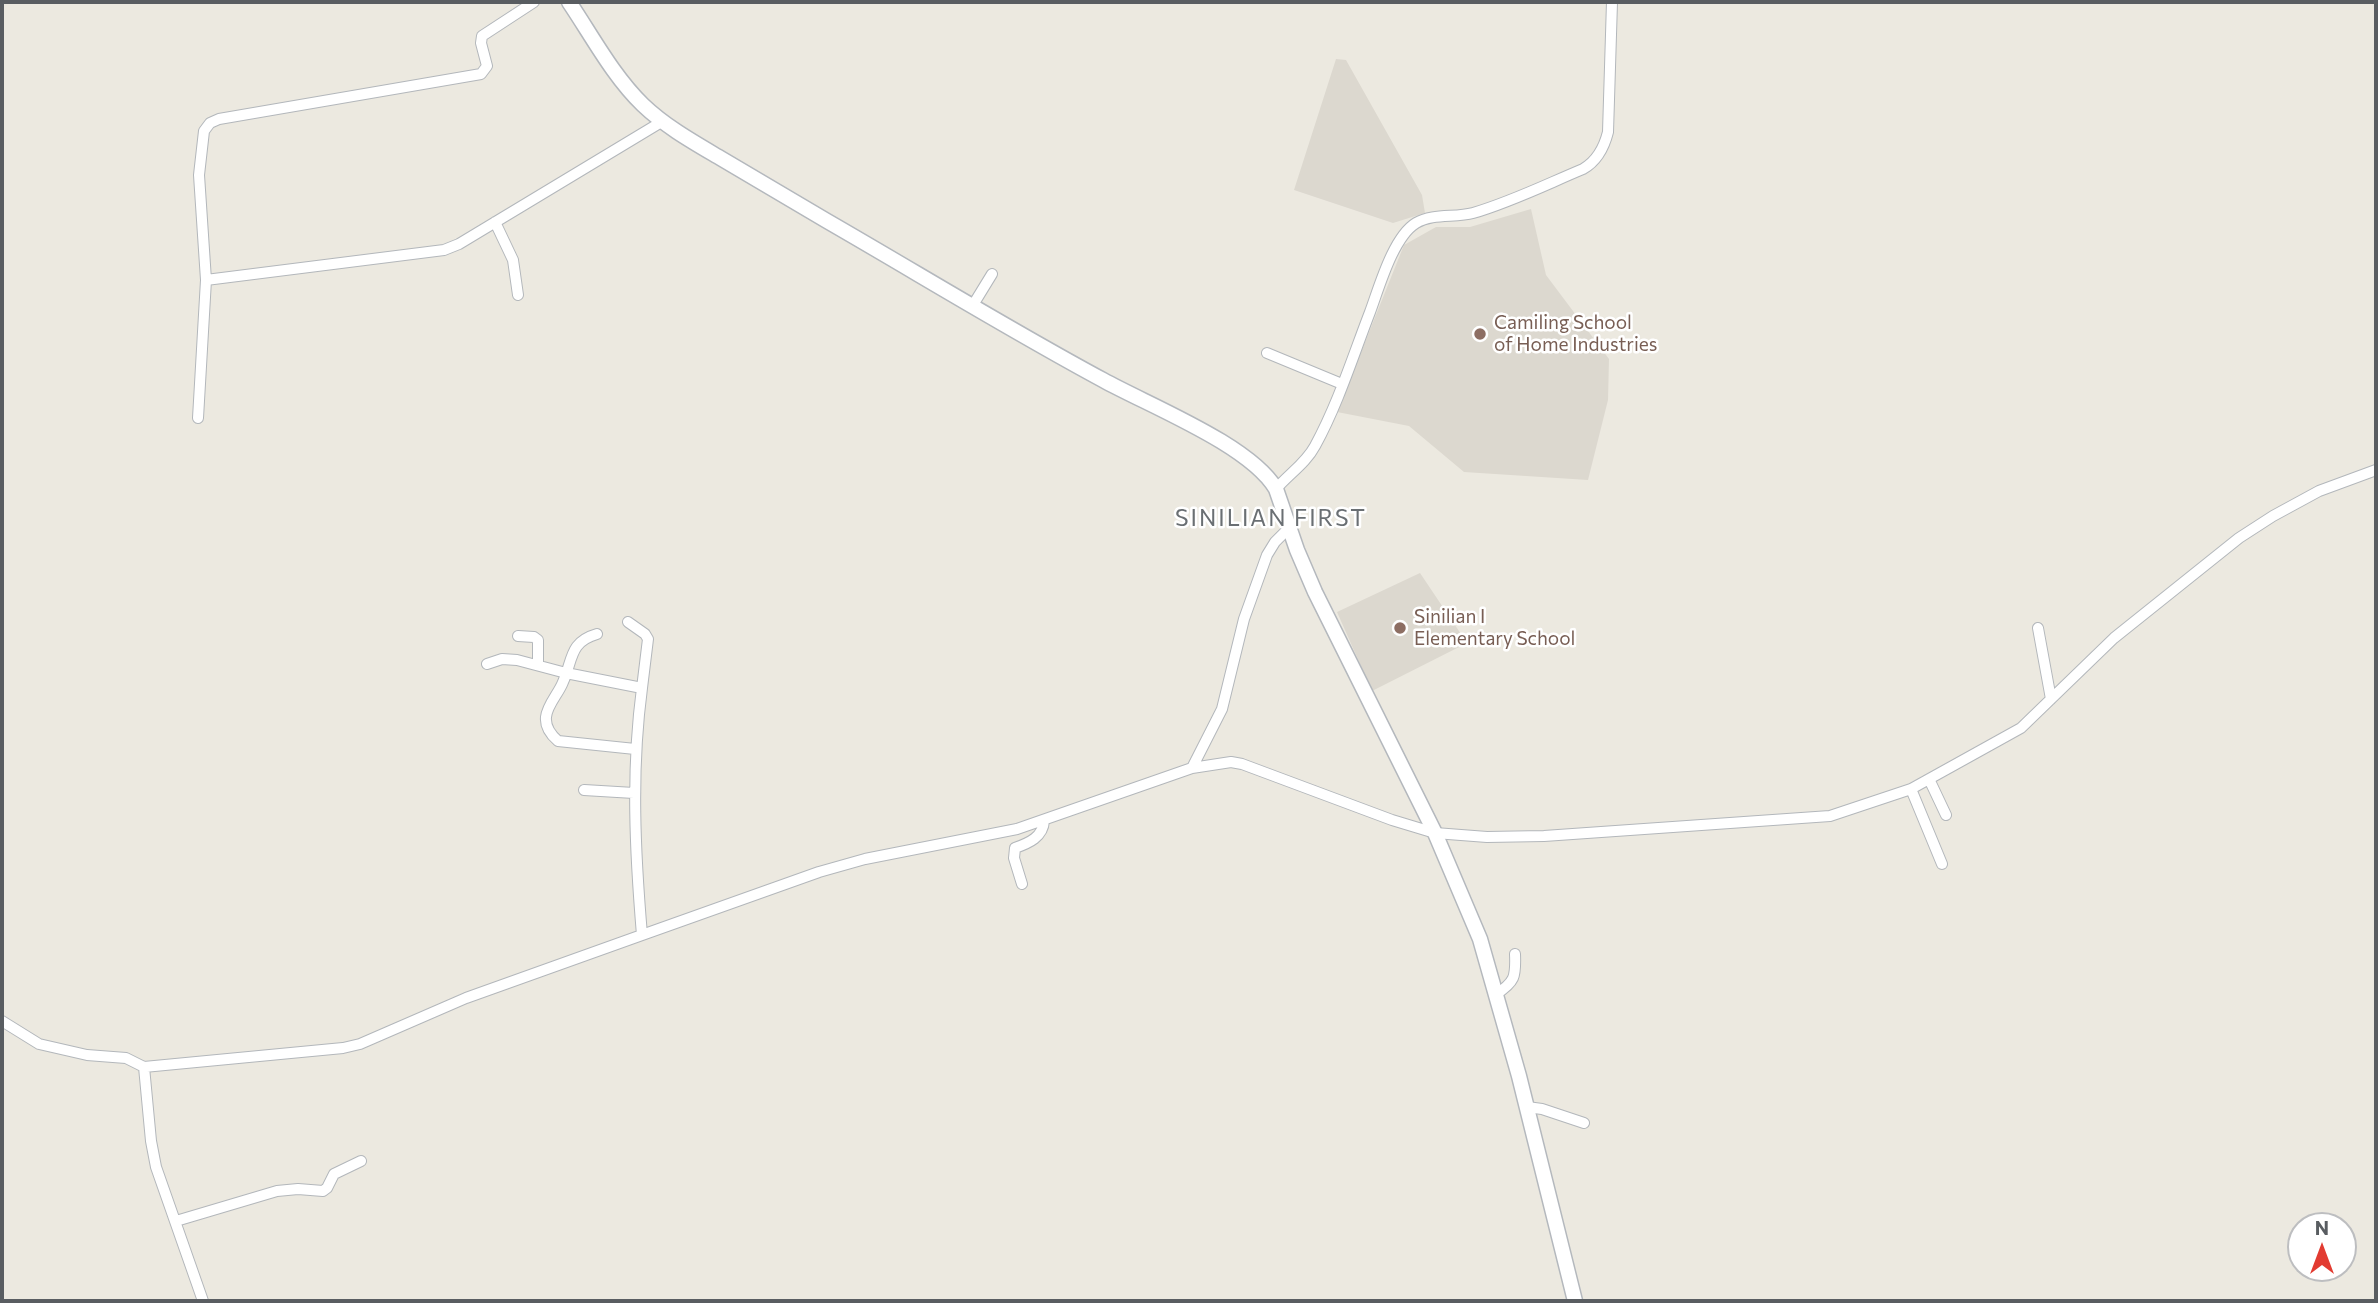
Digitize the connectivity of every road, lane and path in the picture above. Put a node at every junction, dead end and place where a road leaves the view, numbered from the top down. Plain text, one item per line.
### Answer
1 (534, 2) edge
2 (569, 2) edge
3 (1612, 2) edge
4 (663, 121) junction
5 (495, 222) junction
6 (992, 274) dead end
7 (206, 279) junction
8 (518, 295) dead end
9 (974, 305) junction
10 (1267, 353) dead end
11 (1342, 384) junction
12 (198, 418) dead end
13 (2376, 470) edge
14 (1276, 489) junction
15 (1290, 528) junction
16 (628, 622) dead end
17 (2038, 628) dead end
18 (597, 634) dead end
19 (518, 636) dead end
20 (487, 664) dead end
21 (538, 665) junction
22 (566, 673) junction
23 (642, 688) junction
24 (2051, 699) junction
25 (635, 749) junction
26 (1192, 768) junction
27 (1929, 779) junction
28 (1911, 789) junction
29 (584, 790) dead end
30 (634, 793) junction
31 (1946, 815) dead end
32 (1044, 821) junction
33 (1435, 833) junction
34 (1942, 864) dead end
35 (1022, 884) dead end
36 (642, 935) junction
37 (1515, 954) dead end
38 (1496, 995) junction
39 (2, 1021) edge
40 (144, 1067) junction
41 (1527, 1107) junction
42 (1584, 1123) dead end
43 (361, 1161) dead end
44 (176, 1221) junction
45 (203, 1301) edge
46 (1575, 1301) edge

1 - 7 street
2 - 4 street
3 - 11 street
4 - 5 street
4 - 9 street
5 - 7 street
5 - 8 street
6 - 9 street
7 - 12 street
9 - 14 street
10 - 11 street
11 - 14 street
13 - 24 street
14 - 15 street
15 - 26 street
15 - 33 street
16 - 23 street
17 - 24 street
18 - 22 street
19 - 21 street
20 - 21 street
21 - 22 street
22 - 23 street
22 - 25 street
23 - 25 street
24 - 27 street
25 - 30 street
26 - 32 street
26 - 33 street
27 - 28 street
27 - 31 street
28 - 33 street
28 - 34 street
29 - 30 street
30 - 36 street
32 - 35 street
32 - 36 street
33 - 38 street
36 - 40 street
37 - 38 street
38 - 41 street
39 - 40 street
40 - 44 street
41 - 42 street
41 - 46 street
43 - 44 street
44 - 45 street

